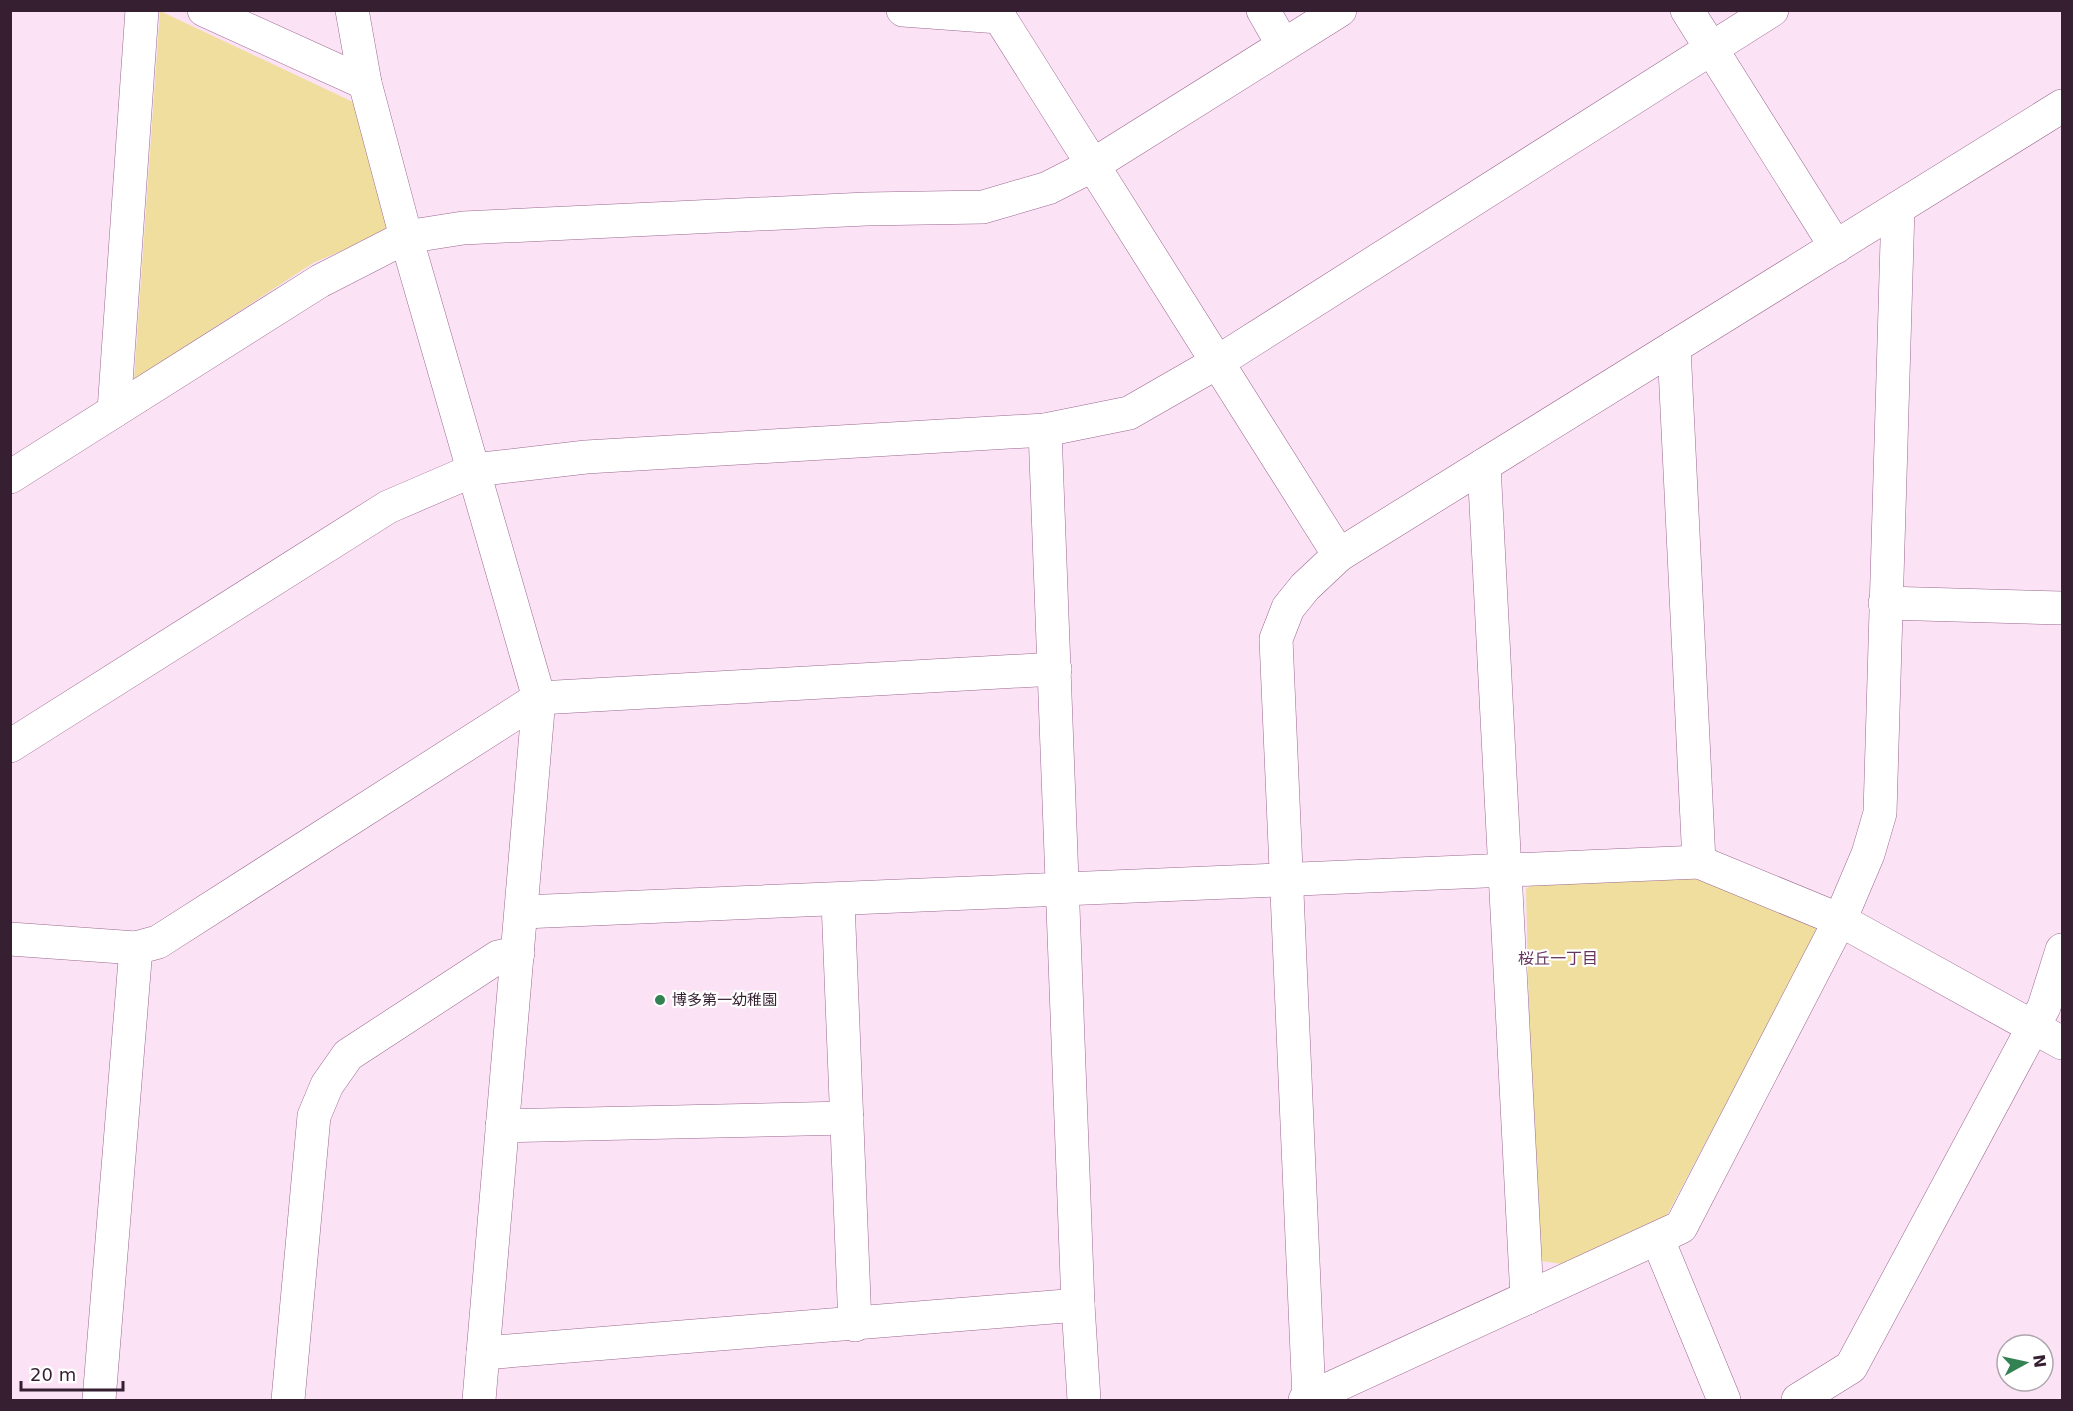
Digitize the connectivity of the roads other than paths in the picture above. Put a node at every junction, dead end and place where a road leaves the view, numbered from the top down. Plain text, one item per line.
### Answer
1 (142, 10) edge
2 (204, 10) edge
3 (352, 10) edge
4 (903, 10) edge
5 (1263, 10) edge
6 (1340, 10) edge
7 (1687, 10) edge
8 (1772, 10) edge
9 (997, 14) edge
10 (1283, 45) junction
11 (1712, 47) junction
12 (365, 83) junction
13 (2062, 106) edge
14 (1093, 165) junction
15 (1898, 208) junction
16 (406, 237) junction
17 (1836, 247) junction
18 (1674, 348) junction
19 (1216, 363) junction
20 (114, 411) junction
21 (1045, 430) junction
22 (1484, 465) junction
23 (474, 470) junction
24 (10, 477) edge
25 (1339, 555) junction
26 (1885, 603) junction
27 (2062, 608) edge
28 (1055, 669) junction
29 (539, 698) junction
30 (10, 746) edge
31 (1699, 862) junction
32 (1505, 870) junction
33 (1285, 880) junction
34 (1063, 889) junction
35 (838, 901) junction
36 (523, 912) junction
37 (1840, 920) junction
38 (10, 939) edge
39 (136, 948) junction
40 (2062, 950) edge
41 (518, 953) junction
42 (2033, 1028) junction
43 (2062, 1043) edge
44 (847, 1118) junction
45 (502, 1126) junction
46 (1658, 1240) junction
47 (1527, 1298) junction
48 (1078, 1305) junction
49 (855, 1325) junction
50 (483, 1353) junction
51 (1307, 1400) edge
52 (99, 1401) edge
53 (288, 1401) edge
54 (479, 1401) edge
55 (1084, 1401) edge
56 (1724, 1401) edge
57 (1798, 1401) edge

1 - 20 street
2 - 12 street
3 - 12 street
4 - 9 street
5 - 10 street
6 - 10 street
7 - 11 street
8 - 11 street
9 - 14 street
10 - 14 street
11 - 17 street
11 - 19 street
12 - 16 street
13 - 15 street
14 - 16 street
14 - 19 street
15 - 17 street
15 - 26 street
16 - 20 street
16 - 23 street
17 - 18 street
18 - 22 street
18 - 31 street
19 - 21 street
19 - 25 street
20 - 24 street
21 - 23 street
21 - 28 street
22 - 25 street
22 - 32 street
23 - 29 street
23 - 30 street
25 - 33 street
26 - 27 street
26 - 37 street
28 - 29 street
28 - 34 street
29 - 36 street
29 - 39 street
31 - 32 street
31 - 37 street
32 - 33 street
32 - 47 street
33 - 34 street
33 - 51 street
34 - 35 street
34 - 48 street
35 - 36 street
35 - 44 street
36 - 41 street
37 - 42 street
37 - 46 street
38 - 39 street
39 - 52 street
40 - 42 street
41 - 45 street
41 - 53 street
42 - 43 street
42 - 57 street
44 - 45 street
44 - 49 street
45 - 50 street
46 - 47 street
46 - 56 street
47 - 51 street
48 - 49 street
48 - 55 street
49 - 50 street
50 - 54 street

